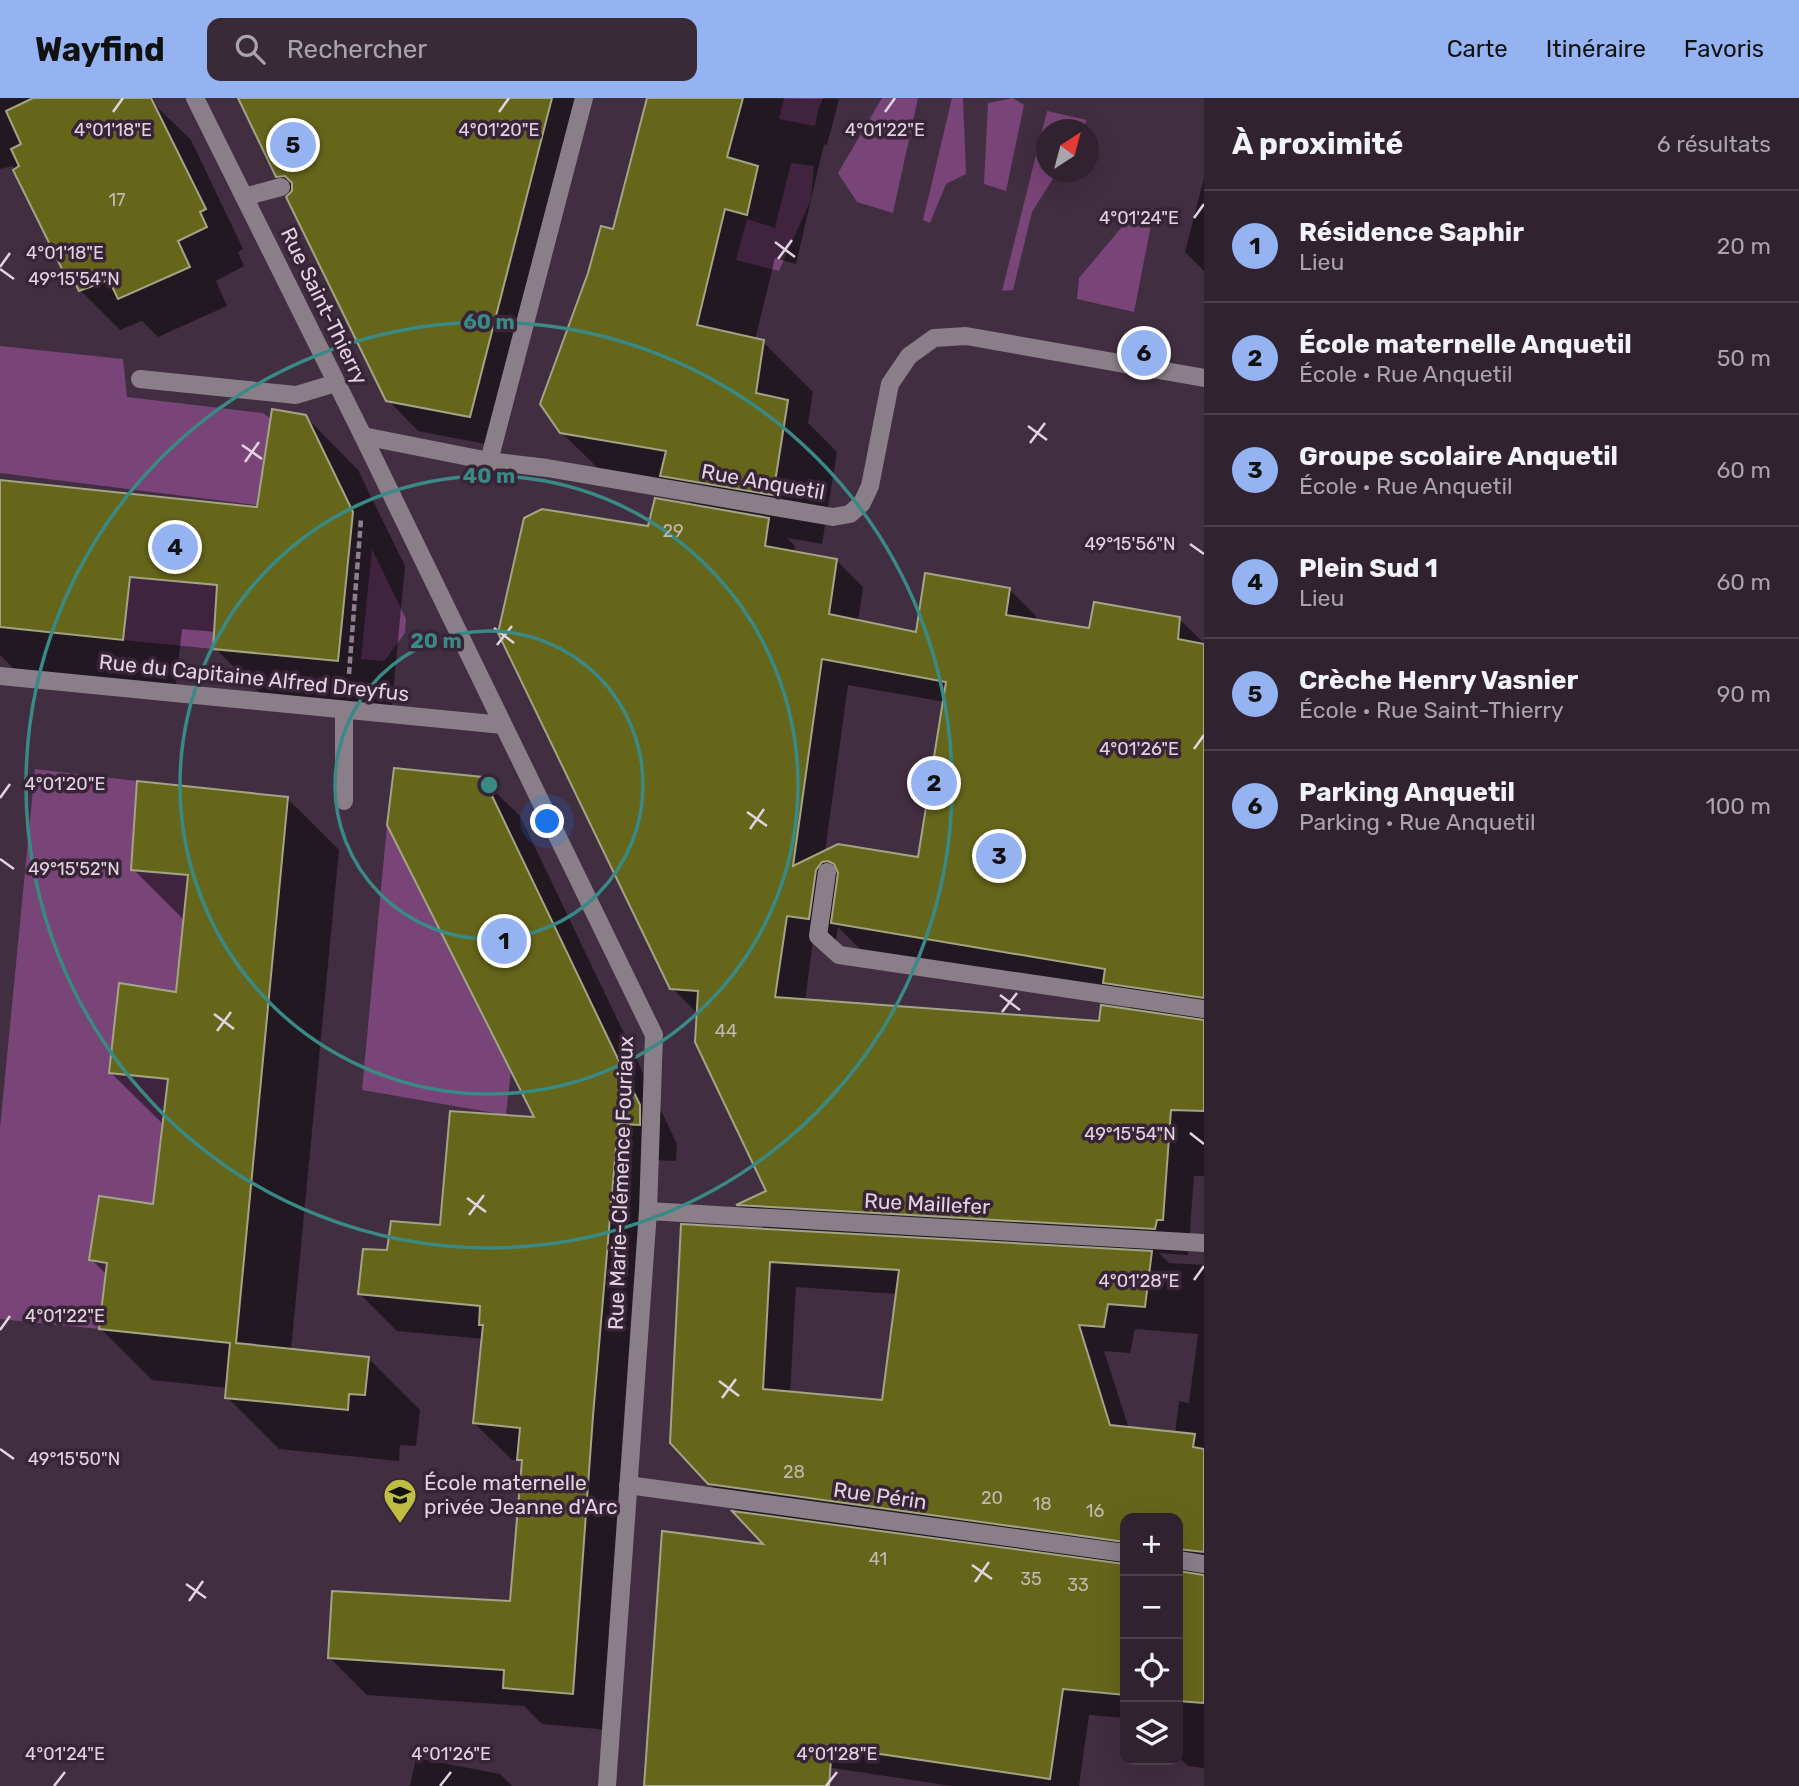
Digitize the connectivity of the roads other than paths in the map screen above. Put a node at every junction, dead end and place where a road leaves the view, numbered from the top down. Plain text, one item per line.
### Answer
1 (195, 98) edge
2 (584, 98) edge
3 (281, 187) dead end
4 (244, 197) junction
5 (1204, 378) edge
6 (140, 379) dead end
7 (336, 383) junction
8 (363, 436) junction
9 (489, 461) junction
10 (0, 676) edge
11 (344, 710) junction
12 (503, 725) junction
13 (344, 801) dead end
14 (827, 872) dead end
15 (1204, 1009) edge
16 (648, 1211) junction
17 (1204, 1243) edge
18 (628, 1485) junction
19 (1120, 1552) edge
20 (1183, 1561) edge
21 (1204, 1564) edge
22 (607, 1786) edge

1 - 4 street, Rue Saint-Thierry
2 - 9 street
3 - 4 street
4 - 7 street, Rue Saint-Thierry
5 - 9 street, Rue Anquetil
6 - 7 street
7 - 8 street, Rue Saint-Thierry
8 - 9 street, Rue Anquetil
8 - 12 street, Rue Marie-Clémence Fouriaux
10 - 11 street, Rue du Capitaine Alfred Dreyfus
11 - 12 street, Rue du Capitaine Alfred Dreyfus
11 - 13 street
12 - 16 street, Rue Marie-Clémence Fouriaux
14 - 15 street
16 - 17 street, Rue Maillefer
16 - 18 street, Rue Marie-Clémence Fouriaux
18 - 19 street, Rue Périn
18 - 22 street, Rue Marie-Clémence Fouriaux
20 - 21 street

